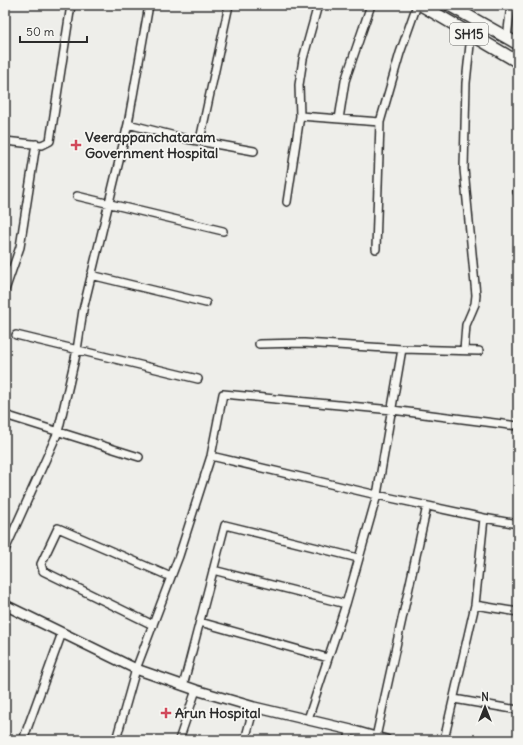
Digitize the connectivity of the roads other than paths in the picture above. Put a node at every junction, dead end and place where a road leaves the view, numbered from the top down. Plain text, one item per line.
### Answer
1 (71, 5) edge
2 (149, 5) edge
3 (228, 5) edge
4 (318, 5) edge
5 (371, 5) edge
6 (417, 5) edge
7 (421, 5) edge
8 (449, 5) edge
9 (511, 5) edge
10 (471, 35) junction
11 (507, 38) junction
12 (518, 44) edge
13 (518, 62) edge
14 (300, 116) junction
15 (339, 119) junction
16 (380, 122) junction
17 (128, 124) junction
18 (200, 140) junction
19 (5, 141) edge
20 (36, 144) junction
21 (254, 151) dead end
22 (77, 196) dead end
23 (286, 202) dead end
24 (108, 203) junction
25 (224, 231) dead end
26 (376, 249) dead end
27 (91, 275) junction
28 (5, 290) edge
29 (206, 303) dead end
30 (16, 335) dead end
31 (258, 344) dead end
32 (402, 349) junction
33 (78, 350) junction
34 (464, 350) junction
35 (480, 351) dead end
36 (198, 379) dead end
37 (392, 410) junction
38 (5, 415) edge
39 (518, 426) edge
40 (58, 432) junction
41 (211, 456) junction
42 (139, 457) dead end
43 (377, 495) junction
44 (427, 506) junction
45 (484, 518) junction
46 (518, 524) edge
47 (5, 550) edge
48 (358, 558) junction
49 (213, 570) junction
50 (171, 577) junction
51 (346, 604) junction
52 (5, 605) edge
53 (475, 605) junction
54 (518, 612) edge
55 (200, 622) junction
56 (153, 625) junction
57 (62, 633) junction
58 (328, 658) junction
59 (136, 669) junction
60 (183, 686) junction
61 (196, 690) junction
62 (454, 699) junction
63 (254, 707) junction
64 (518, 710) edge
65 (308, 719) junction
66 (351, 730) junction
67 (376, 737) junction
68 (23, 740) edge
69 (116, 740) edge
70 (179, 740) edge
71 (245, 740) edge
72 (348, 740) edge
73 (386, 740) edge
74 (444, 740) edge

1 - 20 street
2 - 17 street
3 - 18 street
4 - 14 street
5 - 15 street
6 - 16 street
7 - 10 main road, SH15
8 - 11 main road, SH15
9 - 11 street
10 - 13 main road, SH15
10 - 34 street
11 - 12 main road, SH15
14 - 15 street
14 - 23 street
15 - 16 street
16 - 26 street
17 - 18 street
17 - 24 street
18 - 21 street
19 - 20 street
20 - 28 street
22 - 24 street
24 - 25 street
24 - 27 street
27 - 29 street
27 - 33 street
30 - 33 street
31 - 32 street
32 - 34 street
32 - 37 street
33 - 36 street
33 - 40 street
34 - 35 street
37 - 39 street
37 - 41 street
37 - 43 street
38 - 40 street
40 - 42 street
40 - 47 street
41 - 43 street
41 - 50 street
43 - 44 street
43 - 48 street
44 - 45 street
44 - 67 street
45 - 46 street
45 - 53 street
48 - 49 street
48 - 51 street
49 - 51 street
49 - 55 street
50 - 56 street
50 - 56 street
51 - 58 street
52 - 57 street
53 - 54 street
53 - 62 street
55 - 58 street
55 - 60 street
56 - 59 street
57 - 59 street
57 - 68 street
58 - 65 street
59 - 60 street
59 - 69 street
60 - 61 street
61 - 63 street
61 - 70 street
62 - 64 street
62 - 74 street
63 - 65 street
63 - 71 street
65 - 66 street
66 - 67 street
66 - 72 street
67 - 73 street

